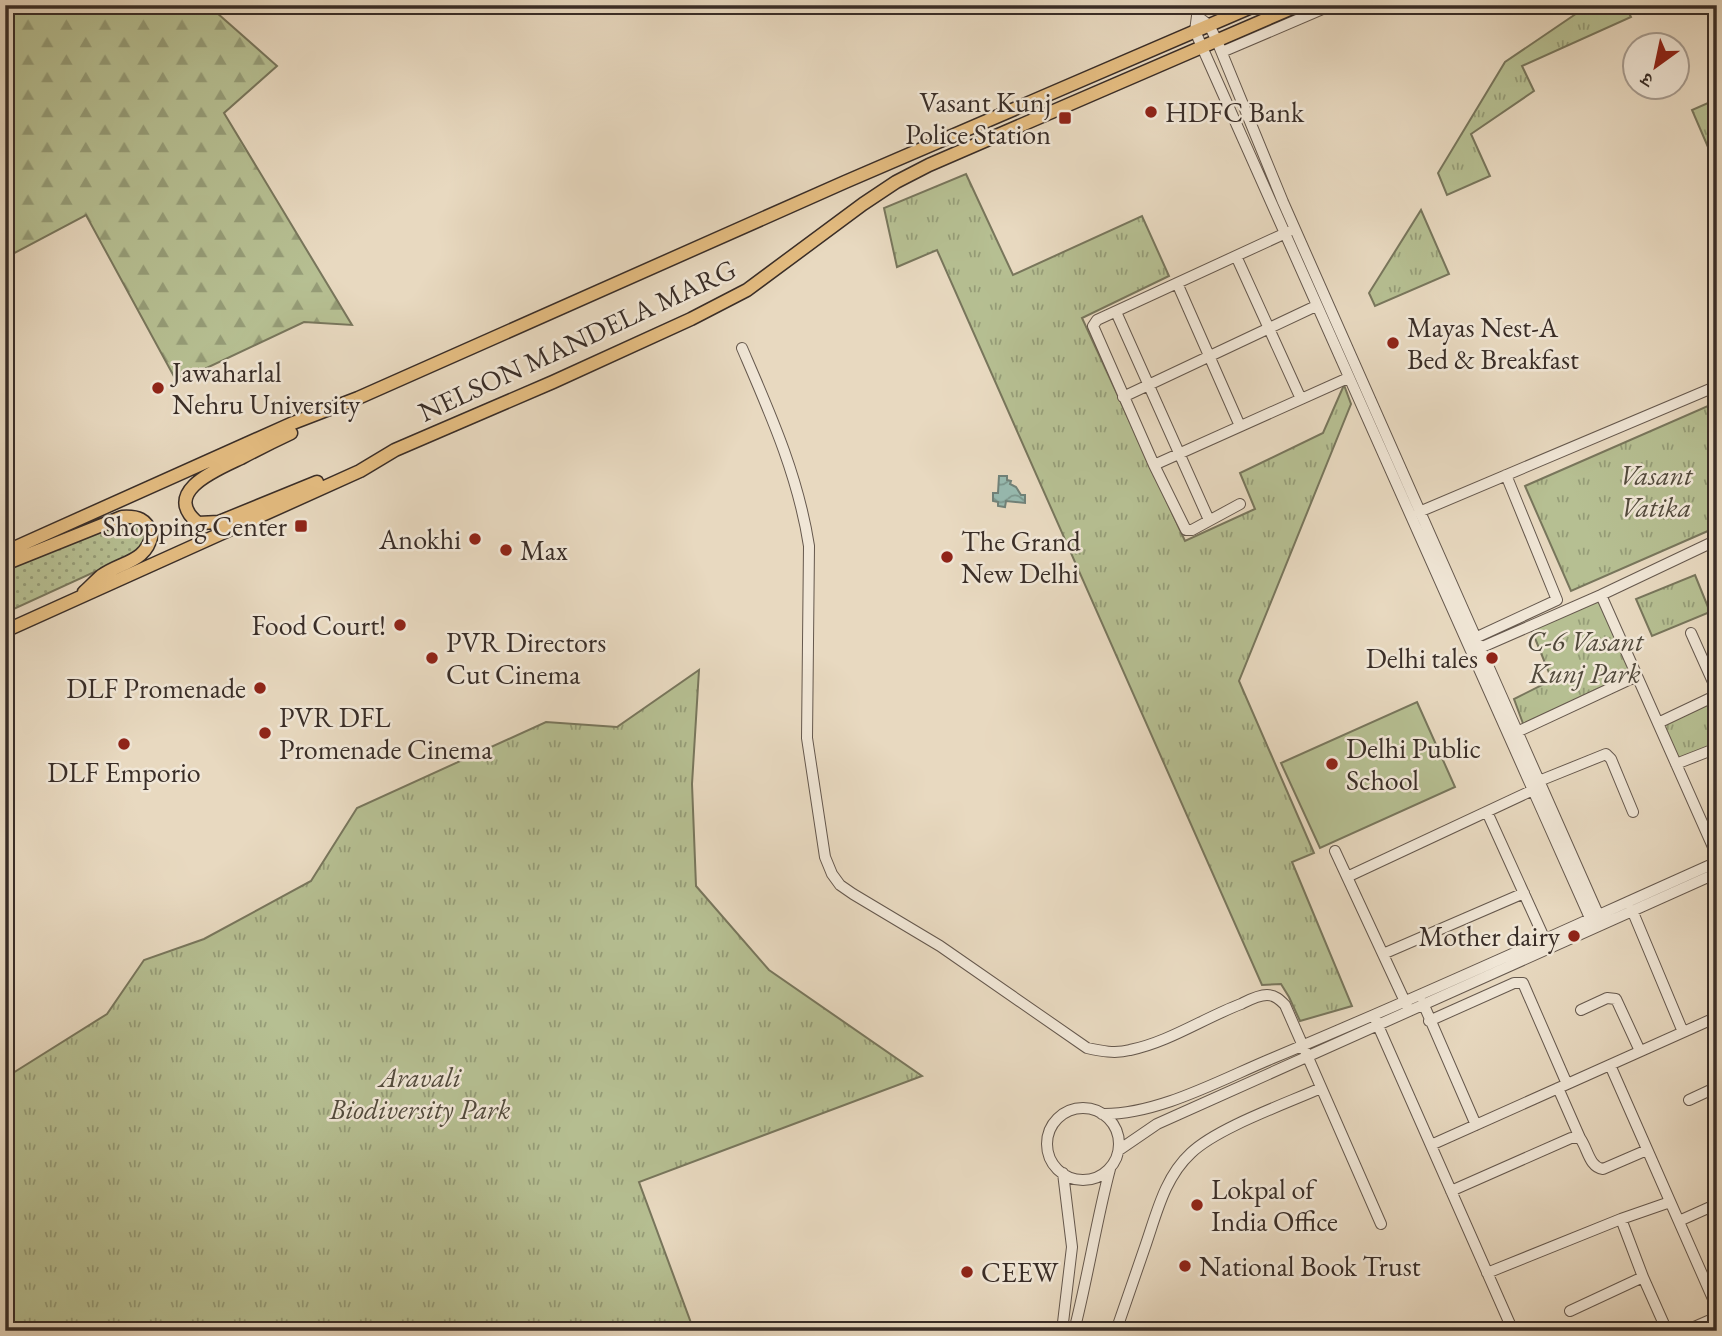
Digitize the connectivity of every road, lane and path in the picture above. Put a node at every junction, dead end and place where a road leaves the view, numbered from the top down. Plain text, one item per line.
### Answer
1 (1256, 5) edge
2 (1299, 5) edge
3 (1332, 5) edge
4 (1310, 10) edge
5 (1227, 11) edge
6 (1209, 25) junction
7 (1195, 31) junction
8 (1219, 46) junction
9 (1202, 47) junction
10 (1295, 229) junction
11 (1284, 234) junction
12 (1236, 256) junction
13 (1177, 283) junction
14 (1316, 306) junction
15 (1116, 312) junction
16 (1269, 328) junction
17 (1340, 328) junction
18 (1329, 336) junction
19 (742, 348) dead end
20 (1209, 356) junction
21 (1348, 378) junction
22 (1149, 385) junction
23 (1717, 386) edge
24 (1123, 397) junction
25 (358, 398) junction
26 (1301, 399) junction
27 (1240, 426) junction
28 (395, 450) junction
29 (1179, 453) junction
30 (1154, 465) junction
31 (1506, 475) junction
32 (1240, 504) dead end
33 (1419, 512) junction
34 (1209, 520) junction
35 (1716, 543) edge
36 (5, 552) edge
37 (5, 564) edge
38 (1601, 595) junction
39 (78, 599) junction
40 (5, 631) edge
41 (1691, 633) dead end
42 (1477, 643) junction
43 (1637, 676) junction
44 (1717, 693) edge
45 (1658, 723) junction
46 (1517, 732) junction
47 (1717, 748) edge
48 (1676, 764) junction
49 (1539, 781) junction
50 (1533, 790) junction
51 (1487, 811) junction
52 (1633, 812) dead end
53 (1335, 851) dead end
54 (1717, 859) edge
55 (1717, 873) edge
56 (1347, 877) junction
57 (1524, 894) junction
58 (1632, 910) junction
59 (1596, 921) junction
60 (1546, 943) junction
61 (1383, 954) junction
62 (1423, 1003) junction
63 (1407, 1005) junction
64 (1581, 1010) dead end
65 (1717, 1017) edge
66 (1375, 1019) junction
67 (1429, 1021) junction
68 (1684, 1032) junction
69 (1301, 1046) junction
70 (1640, 1051) junction
71 (1306, 1056) junction
72 (1610, 1065) junction
73 (1562, 1086) junction
74 (1717, 1087) edge
75 (1321, 1088) junction
76 (1689, 1100) dead end
77 (1102, 1114) junction
78 (1476, 1125) junction
79 (1580, 1138) junction
80 (1431, 1145) junction
81 (1119, 1150) junction
82 (1647, 1150) junction
83 (1110, 1168) junction
84 (1063, 1173) junction
85 (1451, 1191) junction
86 (1670, 1202) junction
87 (1717, 1204) edge
88 (1621, 1219) junction
89 (1679, 1221) junction
90 (1381, 1224) dead end
91 (1487, 1273) junction
92 (1643, 1277) junction
93 (1717, 1308) edge
94 (1570, 1311) dead end
95 (1717, 1317) edge
96 (1062, 1331) edge
97 (1074, 1331) edge
98 (1116, 1331) edge
99 (1513, 1331) edge
100 (1667, 1331) edge
101 (1685, 1331) edge

1 - 5 main road, NELSON MANDELA MARG
2 - 8 main road, NELSON MANDELA MARG
3 - 4 street
4 - 8 street
5 - 6 main road, NELSON MANDELA MARG
6 - 7 main road, NELSON MANDELA MARG
6 - 8 street
7 - 9 street
7 - 25 main road, NELSON MANDELA MARG
8 - 9 main road, NELSON MANDELA MARG
8 - 10 street
9 - 11 street
9 - 28 main road, NELSON MANDELA MARG
10 - 11 street
10 - 17 street
11 - 12 street
11 - 14 street
12 - 13 street
12 - 16 street
13 - 15 street
13 - 20 street
14 - 16 street
14 - 18 street
15 - 22 street
15 - 24 street
16 - 20 street
16 - 26 street
17 - 18 street
17 - 33 street
18 - 21 street
19 - 69 street
20 - 22 street
20 - 27 street
21 - 26 street
21 - 50 street
22 - 24 street
22 - 29 street
23 - 31 street
24 - 30 street
25 - 28 main road, NELSON MANDELA MARG
25 - 36 main road, NELSON MANDELA MARG
26 - 27 street
27 - 29 street
28 - 39 main road, NELSON MANDELA MARG
29 - 30 street
29 - 34 street
30 - 34 street
31 - 33 street
31 - 42 street
32 - 34 street
33 - 42 street
35 - 38 street
37 - 39 main road
38 - 42 street
38 - 43 street
39 - 40 main road, NELSON MANDELA MARG
41 - 44 street
42 - 46 street
43 - 45 street
43 - 46 street
44 - 45 street
45 - 48 street
46 - 49 street
47 - 48 street
48 - 54 street
49 - 52 street
49 - 59 street
50 - 51 street
50 - 59 street
51 - 56 street
51 - 57 street
53 - 56 street
54 - 59 street
55 - 58 street
56 - 61 street
57 - 60 street
57 - 61 street
58 - 59 street
58 - 68 street
59 - 60 street
60 - 62 street
60 - 63 street
61 - 63 street
62 - 63 street
62 - 67 street
63 - 66 street
64 - 70 street
65 - 68 street
66 - 69 street
66 - 71 street
66 - 80 street
67 - 73 street
67 - 78 street
68 - 70 street
69 - 71 street
69 - 77 street
70 - 72 street
71 - 75 street
71 - 81 street
72 - 73 street
72 - 82 street
73 - 78 street
73 - 79 street
74 - 76 street
75 - 90 street
75 - 98 street
77 - 81 street
77 - 84 street
78 - 80 street
79 - 82 street
79 - 85 street
80 - 85 street
81 - 83 street
82 - 86 street
83 - 84 street
83 - 97 street
84 - 96 street
85 - 91 street
86 - 88 street
86 - 89 street
87 - 89 street
88 - 91 street
88 - 92 street
89 - 93 street
91 - 99 street
92 - 94 street
92 - 100 street
95 - 101 street

